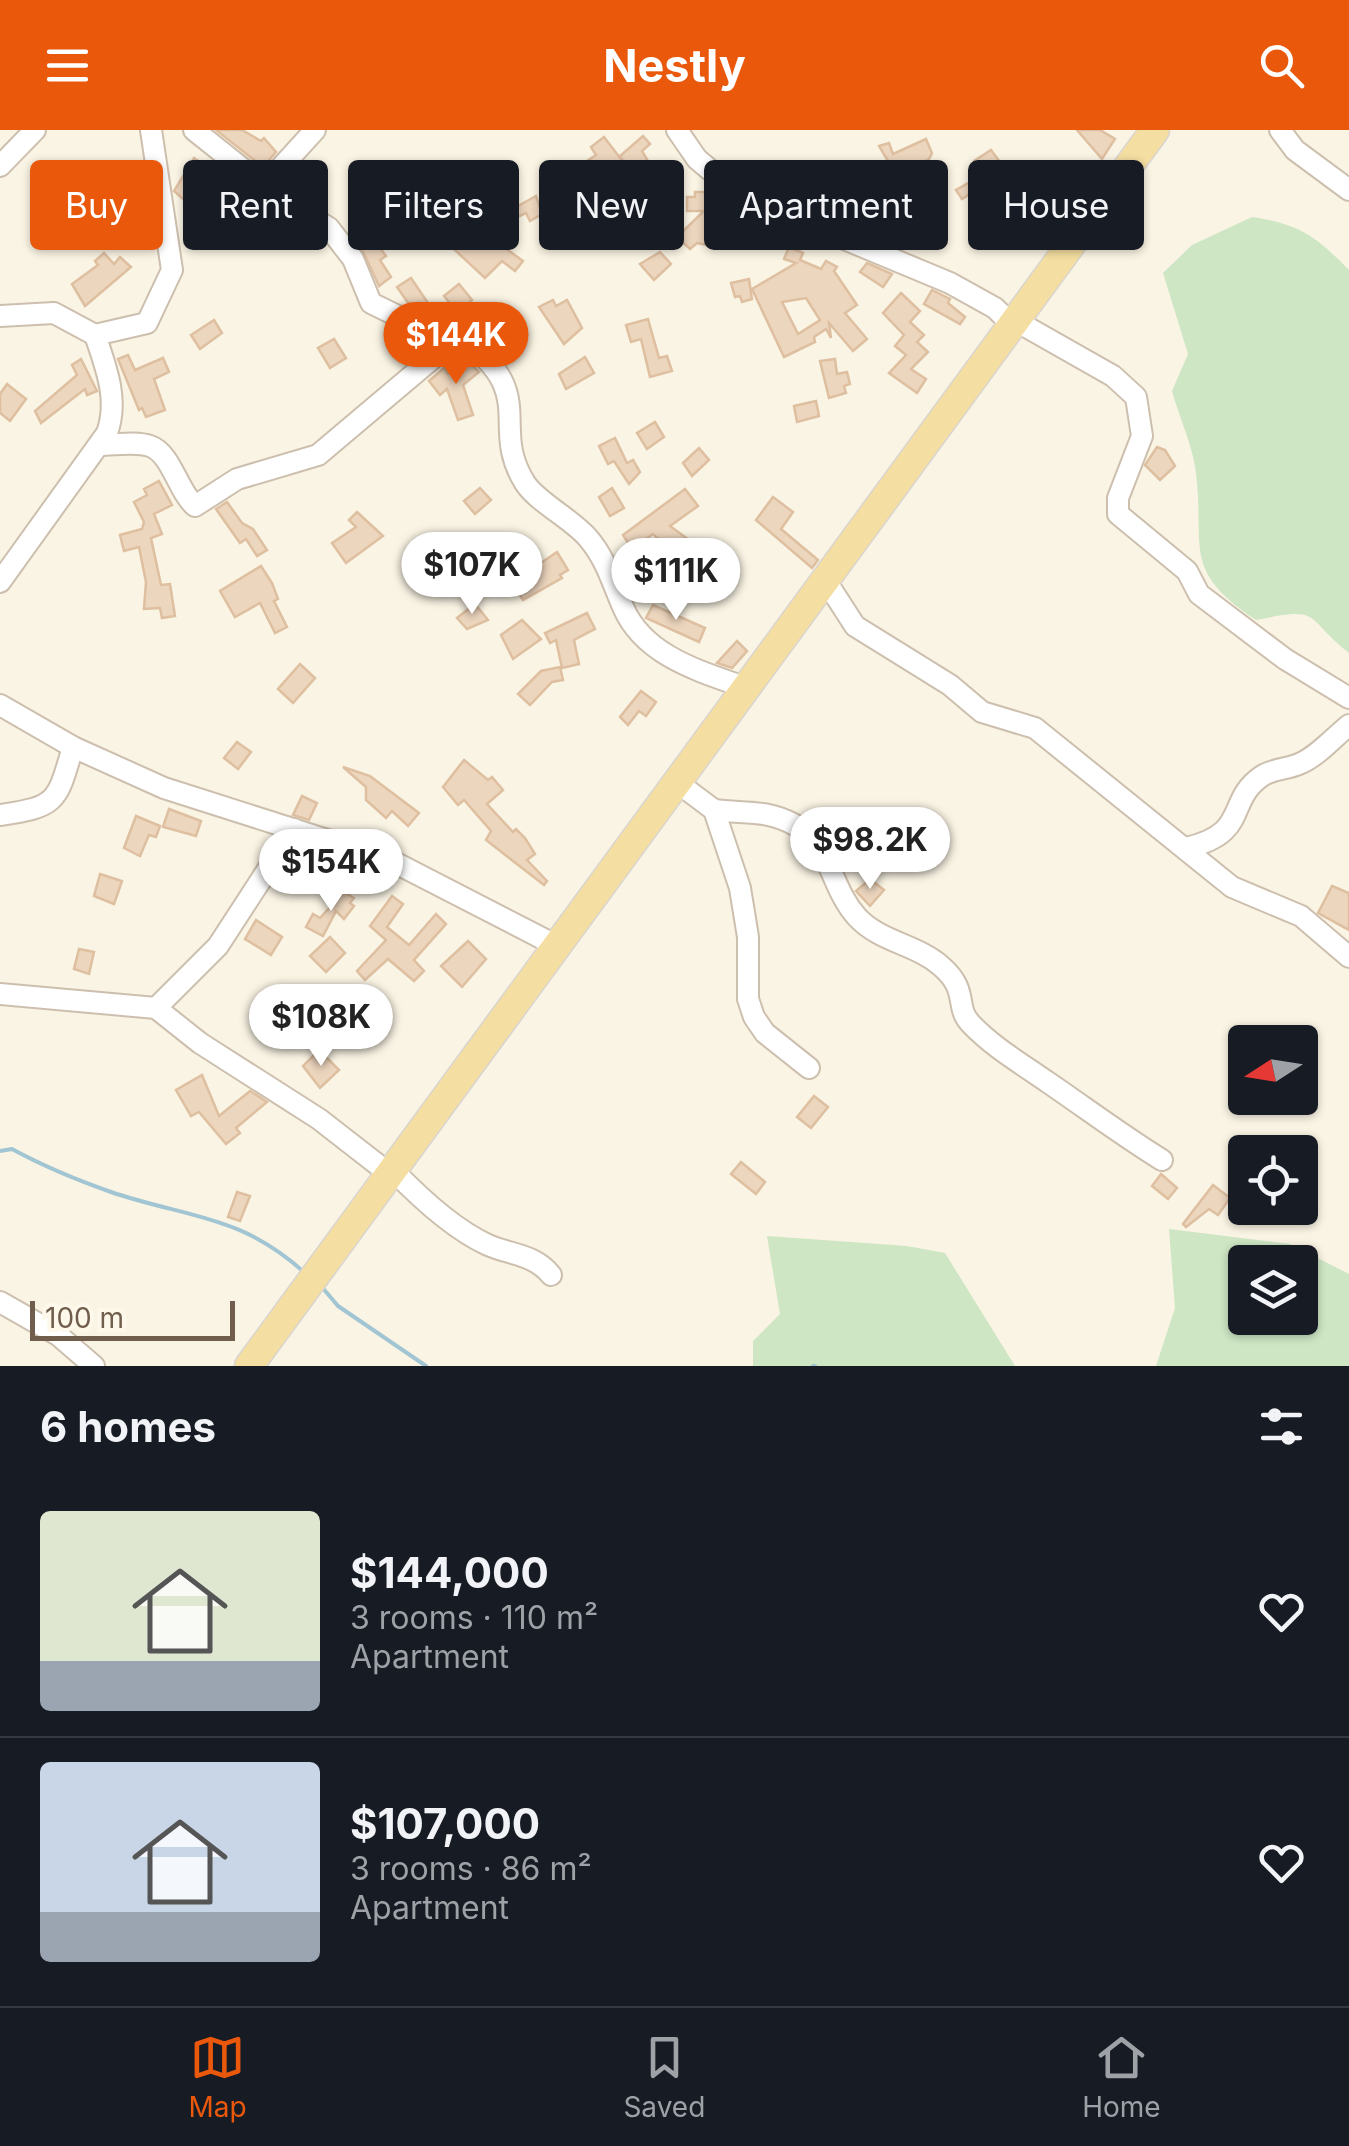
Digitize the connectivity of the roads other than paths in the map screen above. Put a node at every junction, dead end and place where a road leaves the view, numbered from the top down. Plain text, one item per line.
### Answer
1 (35, 130) edge
2 (150, 130) edge
3 (315, 130) edge
4 (677, 130) edge
5 (1155, 130) edge
6 (1280, 130) edge
7 (203, 133) edge
8 (234, 160) edge
9 (288, 160) edge
10 (0, 166) edge
11 (1349, 190) edge
12 (328, 227) edge
13 (0, 316) edge
14 (1015, 323) junction
15 (95, 335) junction
16 (460, 336) junction
17 (100, 445) junction
18 (0, 544) edge
19 (19, 557) junction
20 (824, 578) junction
21 (0, 582) edge
22 (747, 688) junction
23 (1349, 698) edge
24 (0, 705) edge
25 (1349, 725) edge
26 (73, 746) junction
27 (678, 783) junction
28 (714, 810) junction
29 (0, 816) edge
30 (294, 830) junction
31 (1186, 848) junction
32 (557, 946) junction
33 (1349, 957) edge
34 (0, 994) edge
35 (156, 1008) junction
36 (809, 1068) dead end
37 (1162, 1160) dead end
38 (392, 1173) junction
39 (551, 1276) dead end
40 (0, 1302) edge
41 (94, 1366) edge
42 (249, 1366) edge

1 - 10 street
2 - 15 street
3 - 9 street
4 - 14 street
5 - 14 main road
6 - 11 street
7 - 8 street
12 - 16 street
13 - 15 street
14 - 20 main road
14 - 23 street
15 - 17 street
16 - 17 street
16 - 22 street
17 - 19 street
18 - 19 street
19 - 21 street
20 - 22 main road
20 - 31 street
22 - 27 main road
24 - 26 street
25 - 31 street
26 - 29 street
26 - 30 street
27 - 28 street
27 - 32 main road
28 - 36 street
28 - 37 street
30 - 32 street
30 - 35 street
31 - 33 street
32 - 38 main road
34 - 35 street
35 - 38 street
38 - 39 street
38 - 42 main road
40 - 41 street

